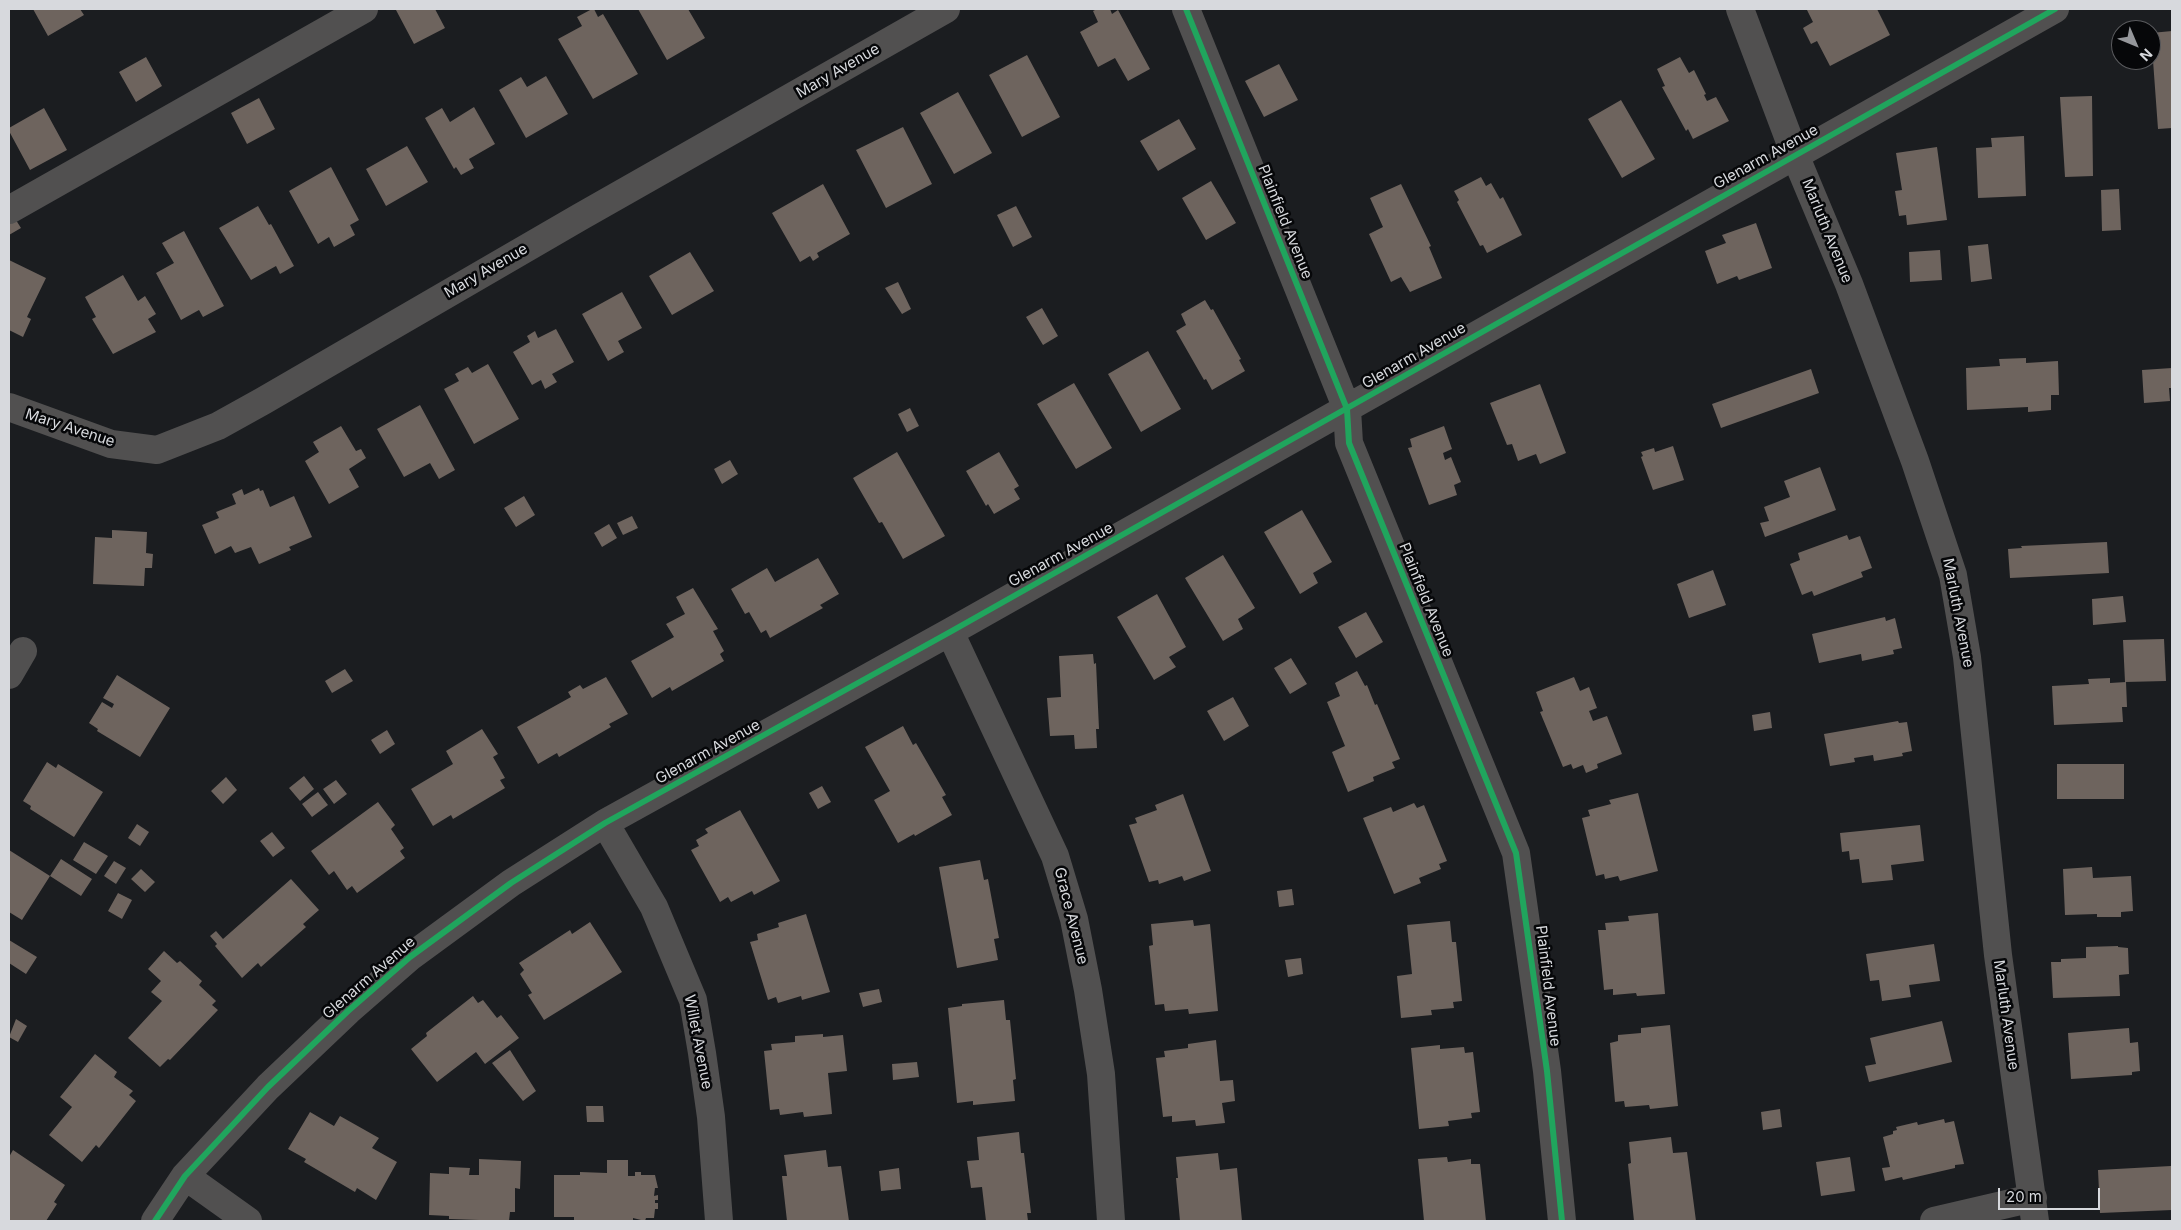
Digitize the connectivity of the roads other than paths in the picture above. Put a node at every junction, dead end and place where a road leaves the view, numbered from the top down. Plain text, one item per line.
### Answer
1 (364, 9) edge
2 (946, 9) edge
3 (1186, 9) edge
4 (1740, 9) edge
5 (2055, 9) edge
6 (1795, 155) junction
7 (9, 210) edge
8 (9, 407) edge
9 (1347, 409) junction
10 (950, 632) junction
11 (23, 651) dead end
12 (9, 675) edge
13 (606, 823) junction
14 (185, 1176) junction
15 (2034, 1210) edge
16 (156, 1221) edge
17 (248, 1221) edge
18 (719, 1221) edge
19 (1111, 1221) edge
20 (1562, 1221) edge
21 (1934, 1221) edge

1 - 7 street
2 - 8 street, Mary Avenue
3 - 9 street, Plainfield Avenue
4 - 6 street, Marluth Avenue
5 - 6 street, Glenarm Avenue
6 - 9 street, Glenarm Avenue
6 - 15 street, Marluth Avenue
9 - 10 street, Glenarm Avenue
9 - 20 street, Plainfield Avenue
10 - 13 street, Glenarm Avenue
10 - 19 street, Grace Avenue
11 - 12 street
13 - 14 street, Glenarm Avenue
13 - 18 street, Willet Avenue
14 - 16 street, Glenarm Avenue
14 - 17 street
15 - 21 street

